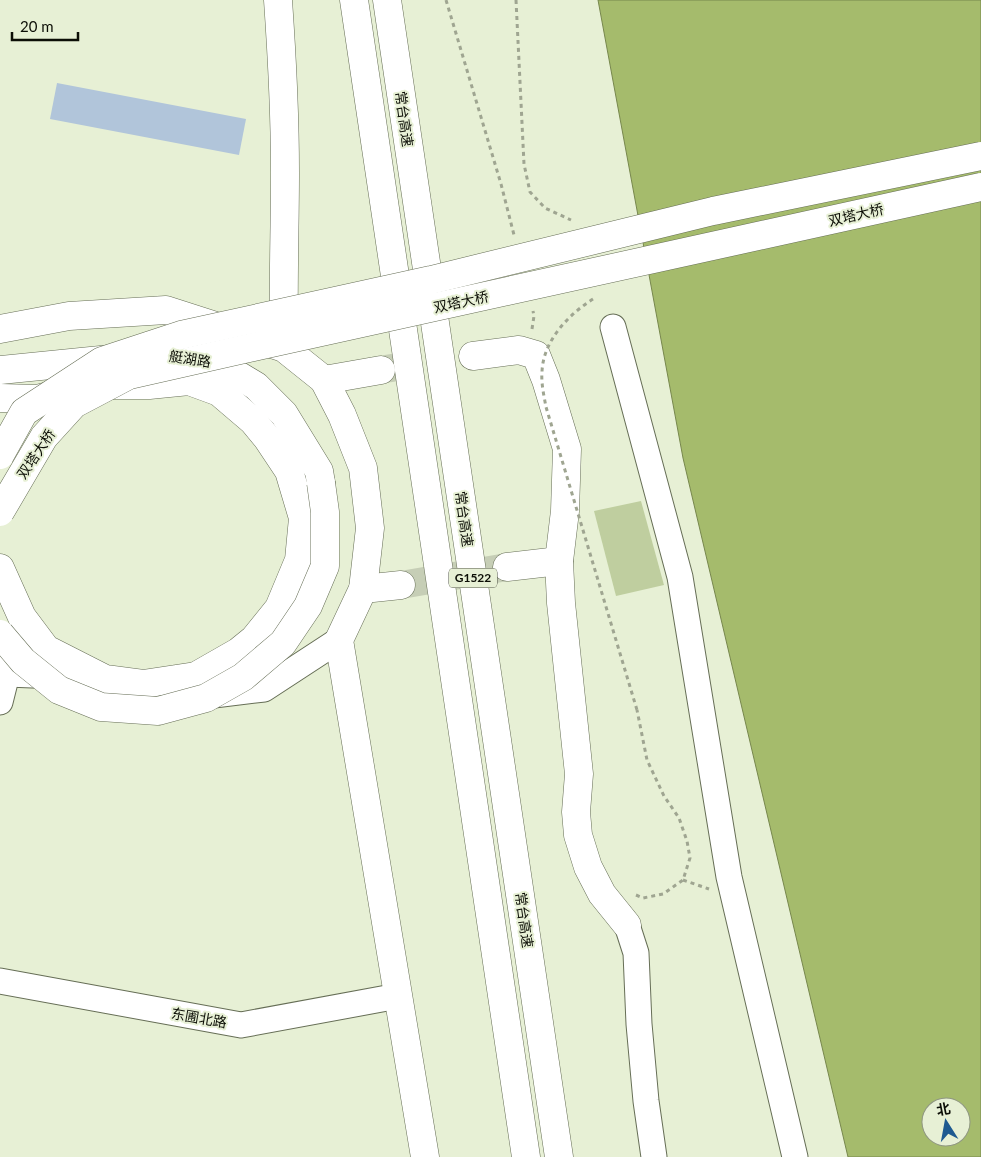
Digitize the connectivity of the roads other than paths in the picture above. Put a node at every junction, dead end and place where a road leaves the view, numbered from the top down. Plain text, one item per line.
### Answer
1 (278, 0) edge
2 (354, 0) edge
3 (386, 0) edge
4 (981, 156) edge
5 (981, 187) edge
6 (613, 326) dead end
7 (0, 330) edge
8 (284, 348) junction
9 (473, 356) tunnel mouth
10 (0, 370) edge
11 (381, 370) tunnel mouth
12 (324, 380) junction
13 (0, 398) edge
14 (0, 455) edge
15 (0, 512) edge
16 (559, 561) junction
17 (507, 567) tunnel mouth
18 (0, 568) edge
19 (401, 585) tunnel mouth
20 (363, 589) junction
21 (0, 634) edge
22 (339, 640) junction
23 (0, 642) edge
24 (6, 674) junction
25 (0, 702) edge
26 (627, 925) joint
27 (0, 981) edge
28 (398, 996) junction
29 (425, 1157) edge
30 (526, 1157) edge
31 (559, 1157) edge
32 (654, 1157) edge
33 (795, 1157) edge

1 - 8 main road
2 - 30 main road, G1522
3 - 31 main road, 常台高速 / G1522
4 - 14 main road, 双塔大桥, bridge
5 - 15 main road, 双塔大桥, bridge
6 - 33 street
7 - 8 main road
8 - 12 main road
9 - 16 main road
10 - 21 main road, 艇湖路, bridge
11 - 12 main road
12 - 20 main road
13 - 18 main road, 艇湖路
16 - 17 main road
16 - 26 main road
19 - 20 main road
20 - 22 main road
22 - 24 street
22 - 28 main road
23 - 24 street
24 - 25 street
26 - 32 street
27 - 28 street, 东圃北路
28 - 29 main road

